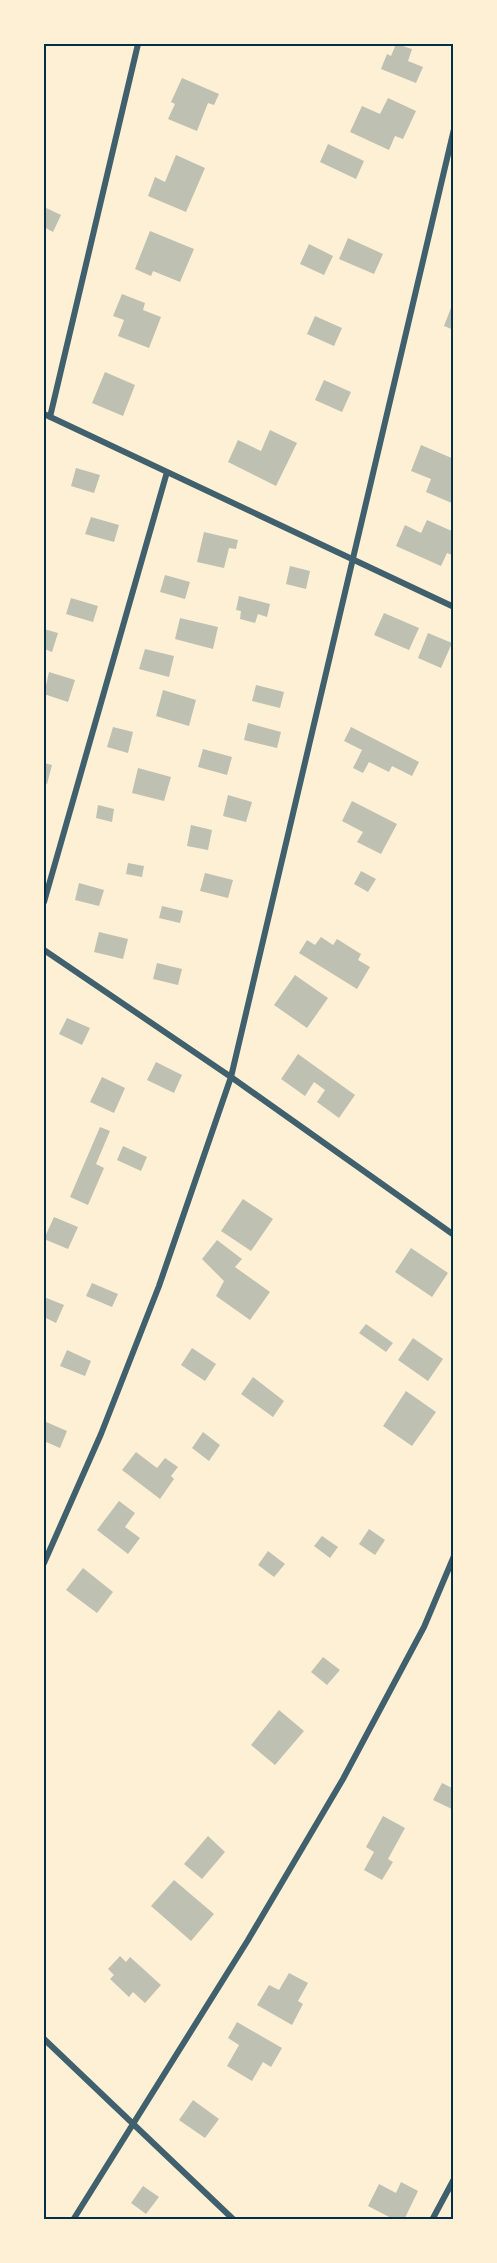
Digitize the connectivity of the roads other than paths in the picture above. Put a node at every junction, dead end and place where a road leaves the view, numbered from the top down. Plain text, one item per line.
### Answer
1 (138, 44) edge
2 (453, 129) edge
3 (47, 415) edge
4 (167, 472) junction
5 (353, 559) junction
6 (453, 607) edge
7 (44, 902) edge
8 (44, 950) edge
9 (231, 1077) junction
10 (453, 1235) edge
11 (453, 1556) edge
12 (44, 1563) edge
13 (44, 2039) edge
14 (133, 2123) junction
15 (453, 2180) edge
16 (73, 2220) edge
17 (234, 2220) edge
18 (432, 2220) edge

1 - 3 street
2 - 5 street
3 - 4 street
4 - 5 street
4 - 7 street
5 - 6 street
5 - 9 street
8 - 9 street
9 - 10 street
9 - 12 street
11 - 14 street
13 - 14 street
14 - 16 street
14 - 17 street
15 - 18 street

